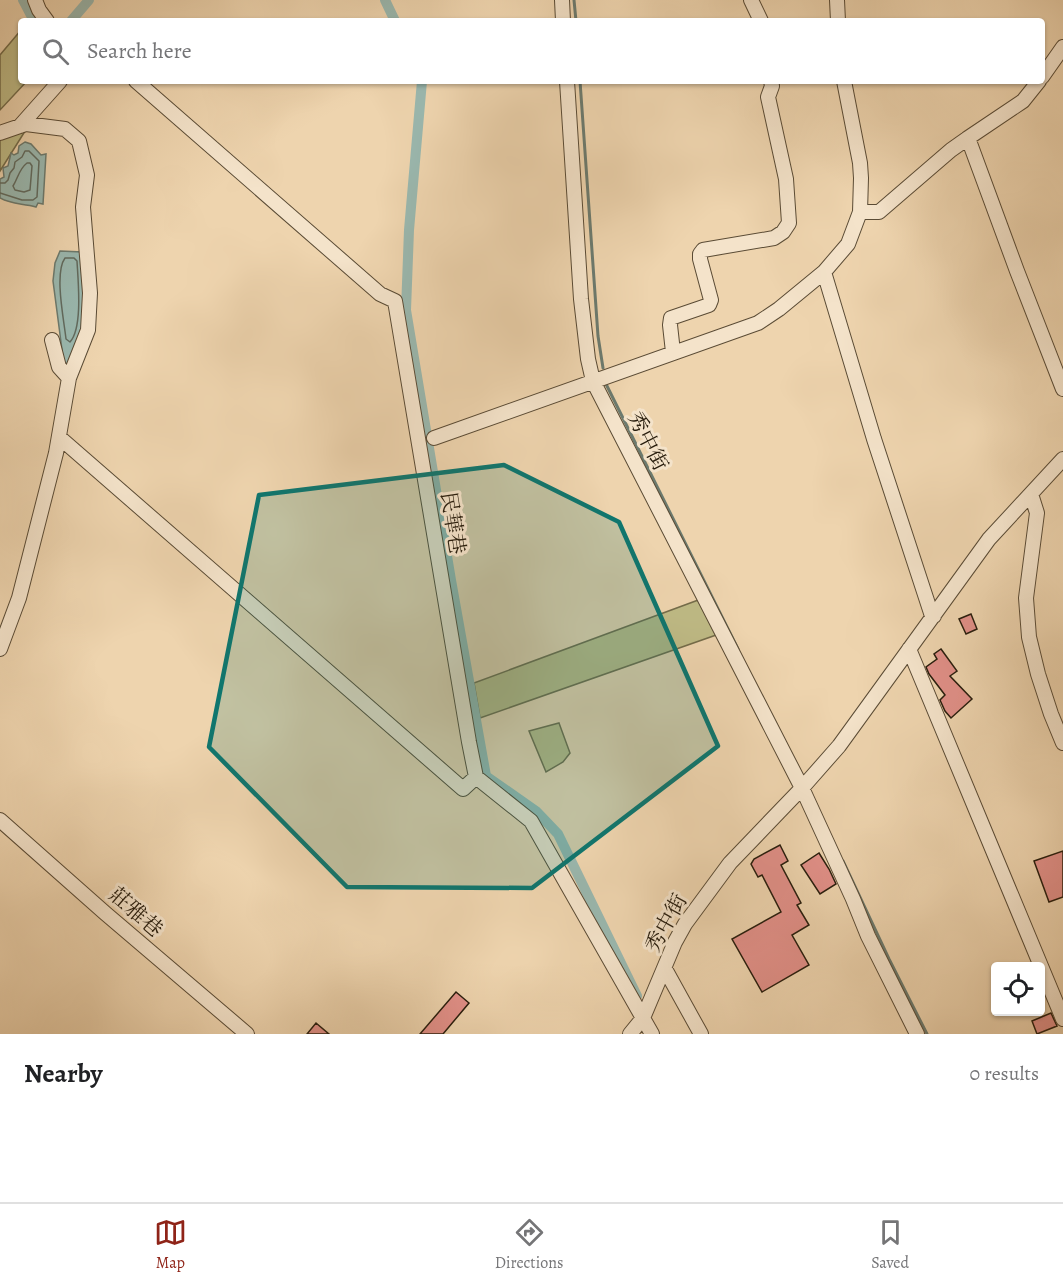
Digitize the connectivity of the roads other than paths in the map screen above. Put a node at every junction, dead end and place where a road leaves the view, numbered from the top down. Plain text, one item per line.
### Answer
1 (35, 0) edge
2 (562, 0) edge
3 (751, 0) edge
4 (837, 0) edge
5 (45, 18) edge
6 (563, 18) edge
7 (760, 18) edge
8 (838, 18) edge
9 (1063, 48) edge
10 (1045, 73) edge
11 (57, 84) edge
12 (139, 84) edge
13 (567, 84) edge
14 (772, 84) edge
15 (845, 84) edge
16 (1037, 84) edge
17 (20, 126) junction
18 (0, 133) edge
19 (968, 138) junction
20 (860, 212) junction
21 (824, 272) junction
22 (52, 340) dead end
23 (673, 352) junction
24 (69, 378) junction
25 (593, 381) junction
26 (1063, 389) edge
27 (59, 437) junction
28 (434, 438) dead end
29 (1063, 459) edge
30 (1031, 494) junction
31 (934, 616) junction
32 (0, 649) edge
33 (909, 649) junction
34 (1063, 743) edge
35 (476, 777) junction
36 (802, 788) junction
37 (0, 820) edge
38 (664, 969) junction
39 (643, 1018) junction
40 (1063, 1019) edge
41 (247, 1034) edge
42 (630, 1034) edge
43 (651, 1034) edge
44 (701, 1034) edge
45 (917, 1034) edge

1 - 5 street
2 - 6 street
3 - 7 street
4 - 8 street
9 - 10 street
11 - 17 street
12 - 35 street, 民華巷
13 - 25 street, 秀中街
14 - 23 street
15 - 20 street
16 - 19 street
17 - 18 street
17 - 24 street
19 - 20 street
19 - 26 street
20 - 21 street
21 - 23 street
21 - 31 street
22 - 24 street
23 - 25 street
24 - 27 street
25 - 28 street
25 - 36 street, 秀中街
27 - 32 street
27 - 35 street
29 - 30 street, 秀中街
30 - 31 street, 秀中街
30 - 34 street
31 - 33 street, 秀中街
33 - 36 street, 秀中街
33 - 40 street
35 - 39 street
36 - 38 street, 秀中街
36 - 45 street, 秀中街
37 - 41 street, 莊雅巷
38 - 39 street, 秀中街
38 - 44 street
39 - 42 street, 秀中街
39 - 43 street

